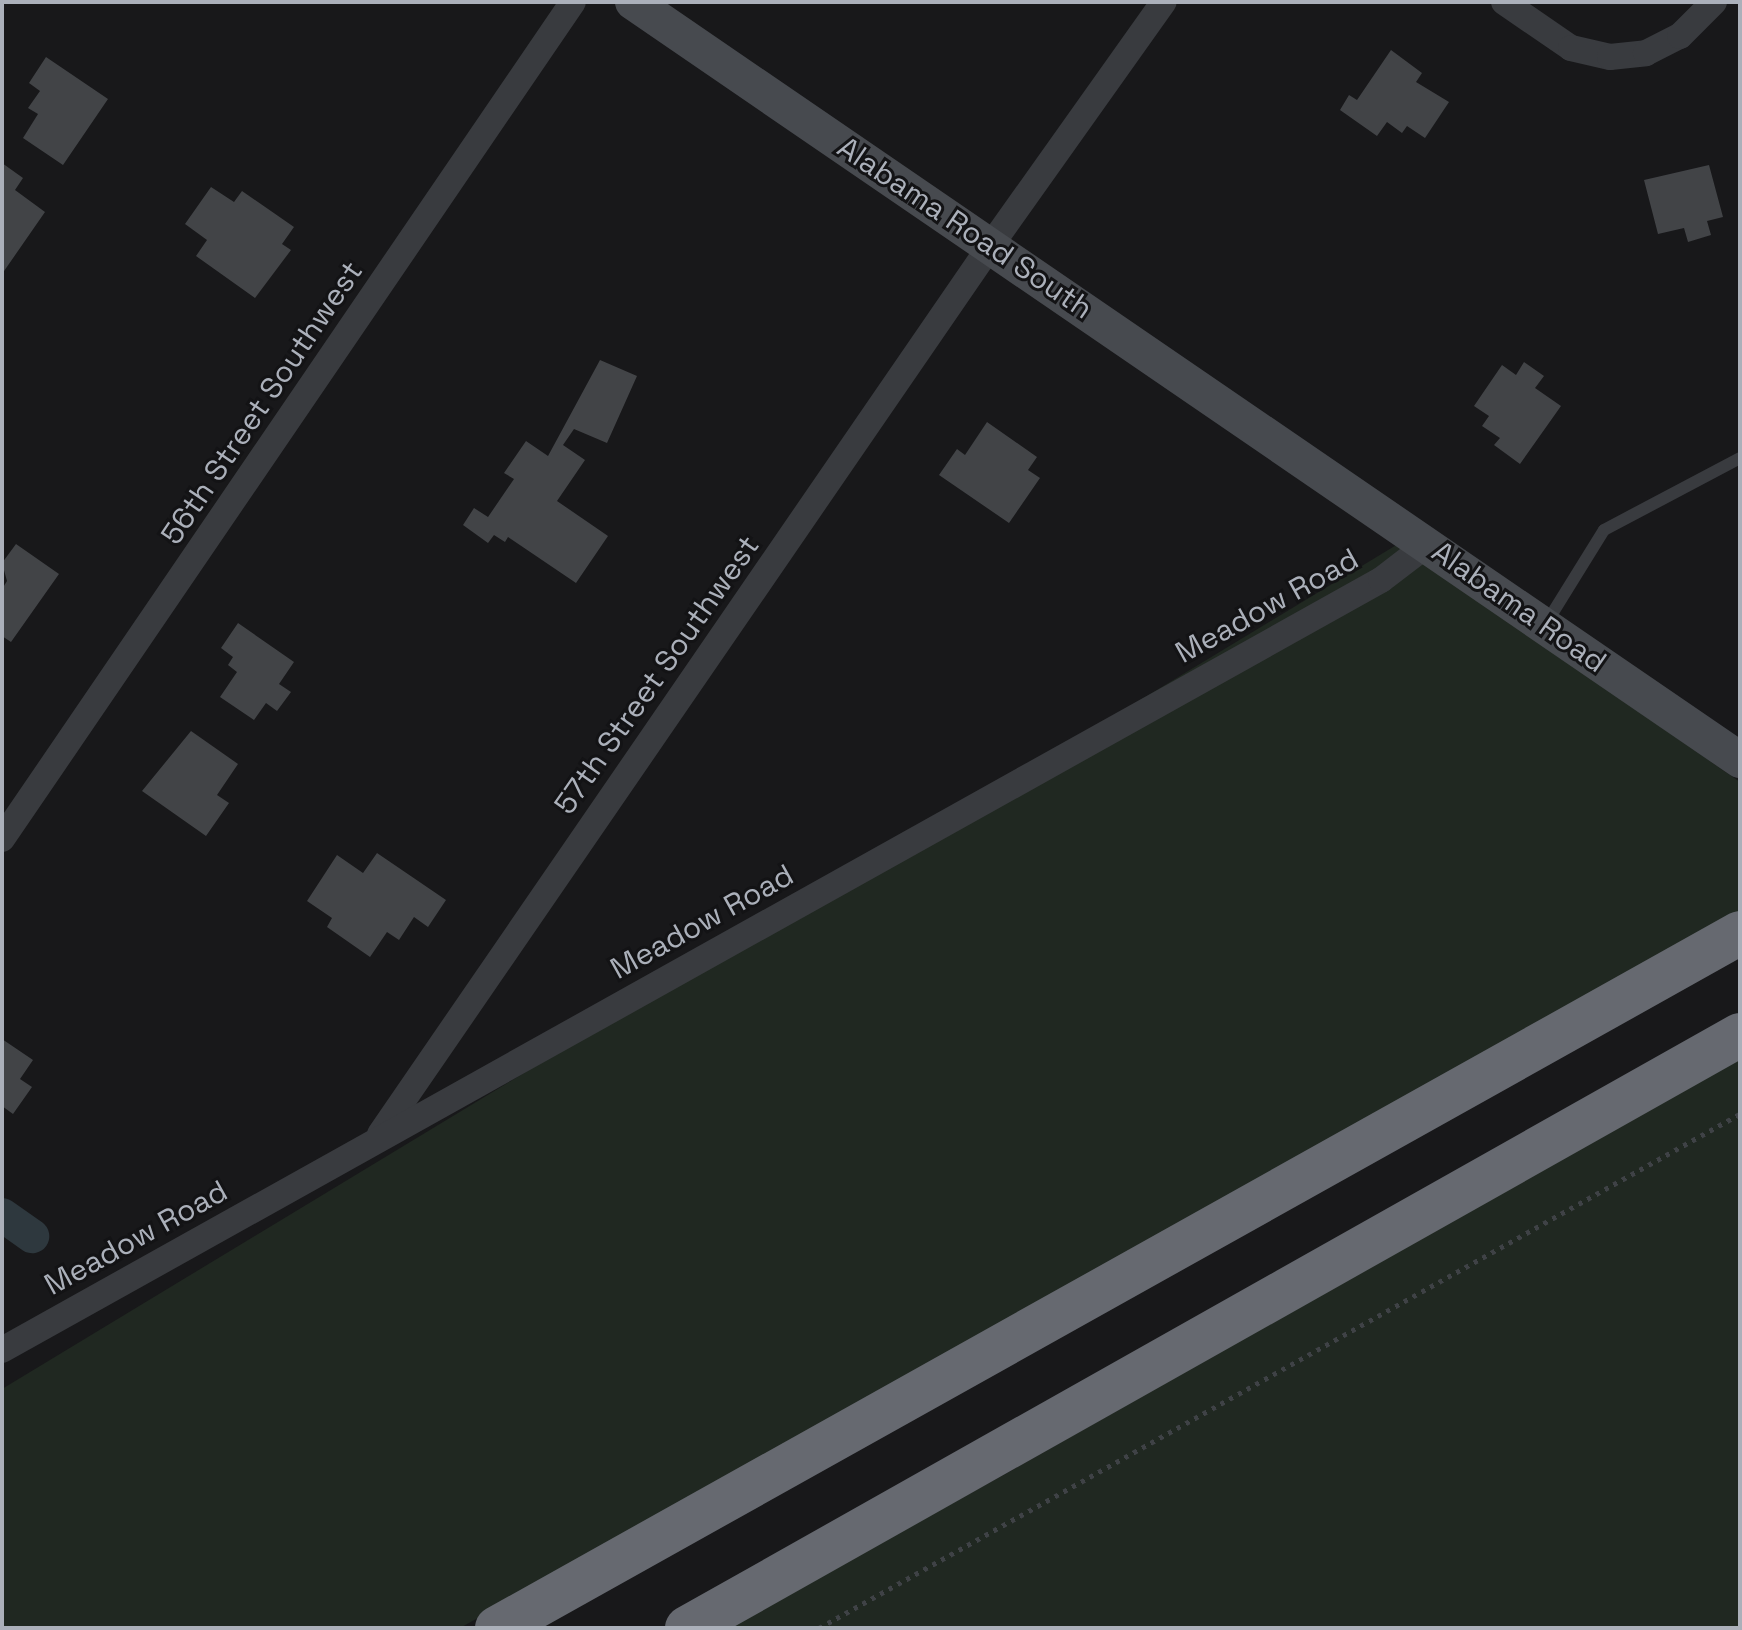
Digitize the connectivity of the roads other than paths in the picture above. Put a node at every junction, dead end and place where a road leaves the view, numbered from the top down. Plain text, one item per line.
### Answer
1 (573, 2) edge
2 (633, 2) edge
3 (1164, 2) edge
4 (1504, 2) edge
5 (1714, 2) edge
6 (991, 245) junction
7 (1297, 455) joint
8 (1740, 458) edge
9 (1428, 544) junction
10 (1545, 625) junction
11 (1740, 760) edge
12 (2, 839) edge
13 (1740, 933) edge
14 (1740, 1035) edge
15 (376, 1140) junction
16 (2, 1350) edge
17 (497, 1628) edge
18 (687, 1628) edge

1 - 12 street, 56th Street Southwest
2 - 6 street, Alabama Road South
3 - 6 street, 57th Street Southwest
4 - 5 street
6 - 7 street, Alabama Road South
6 - 15 street, 57th Street Southwest
7 - 9 street, Alabama Road
8 - 10 lane
9 - 10 street, Alabama Road
9 - 15 street, Meadow Road
10 - 11 street, Alabama Road
13 - 17 highway
14 - 18 highway
15 - 16 street, Meadow Road

